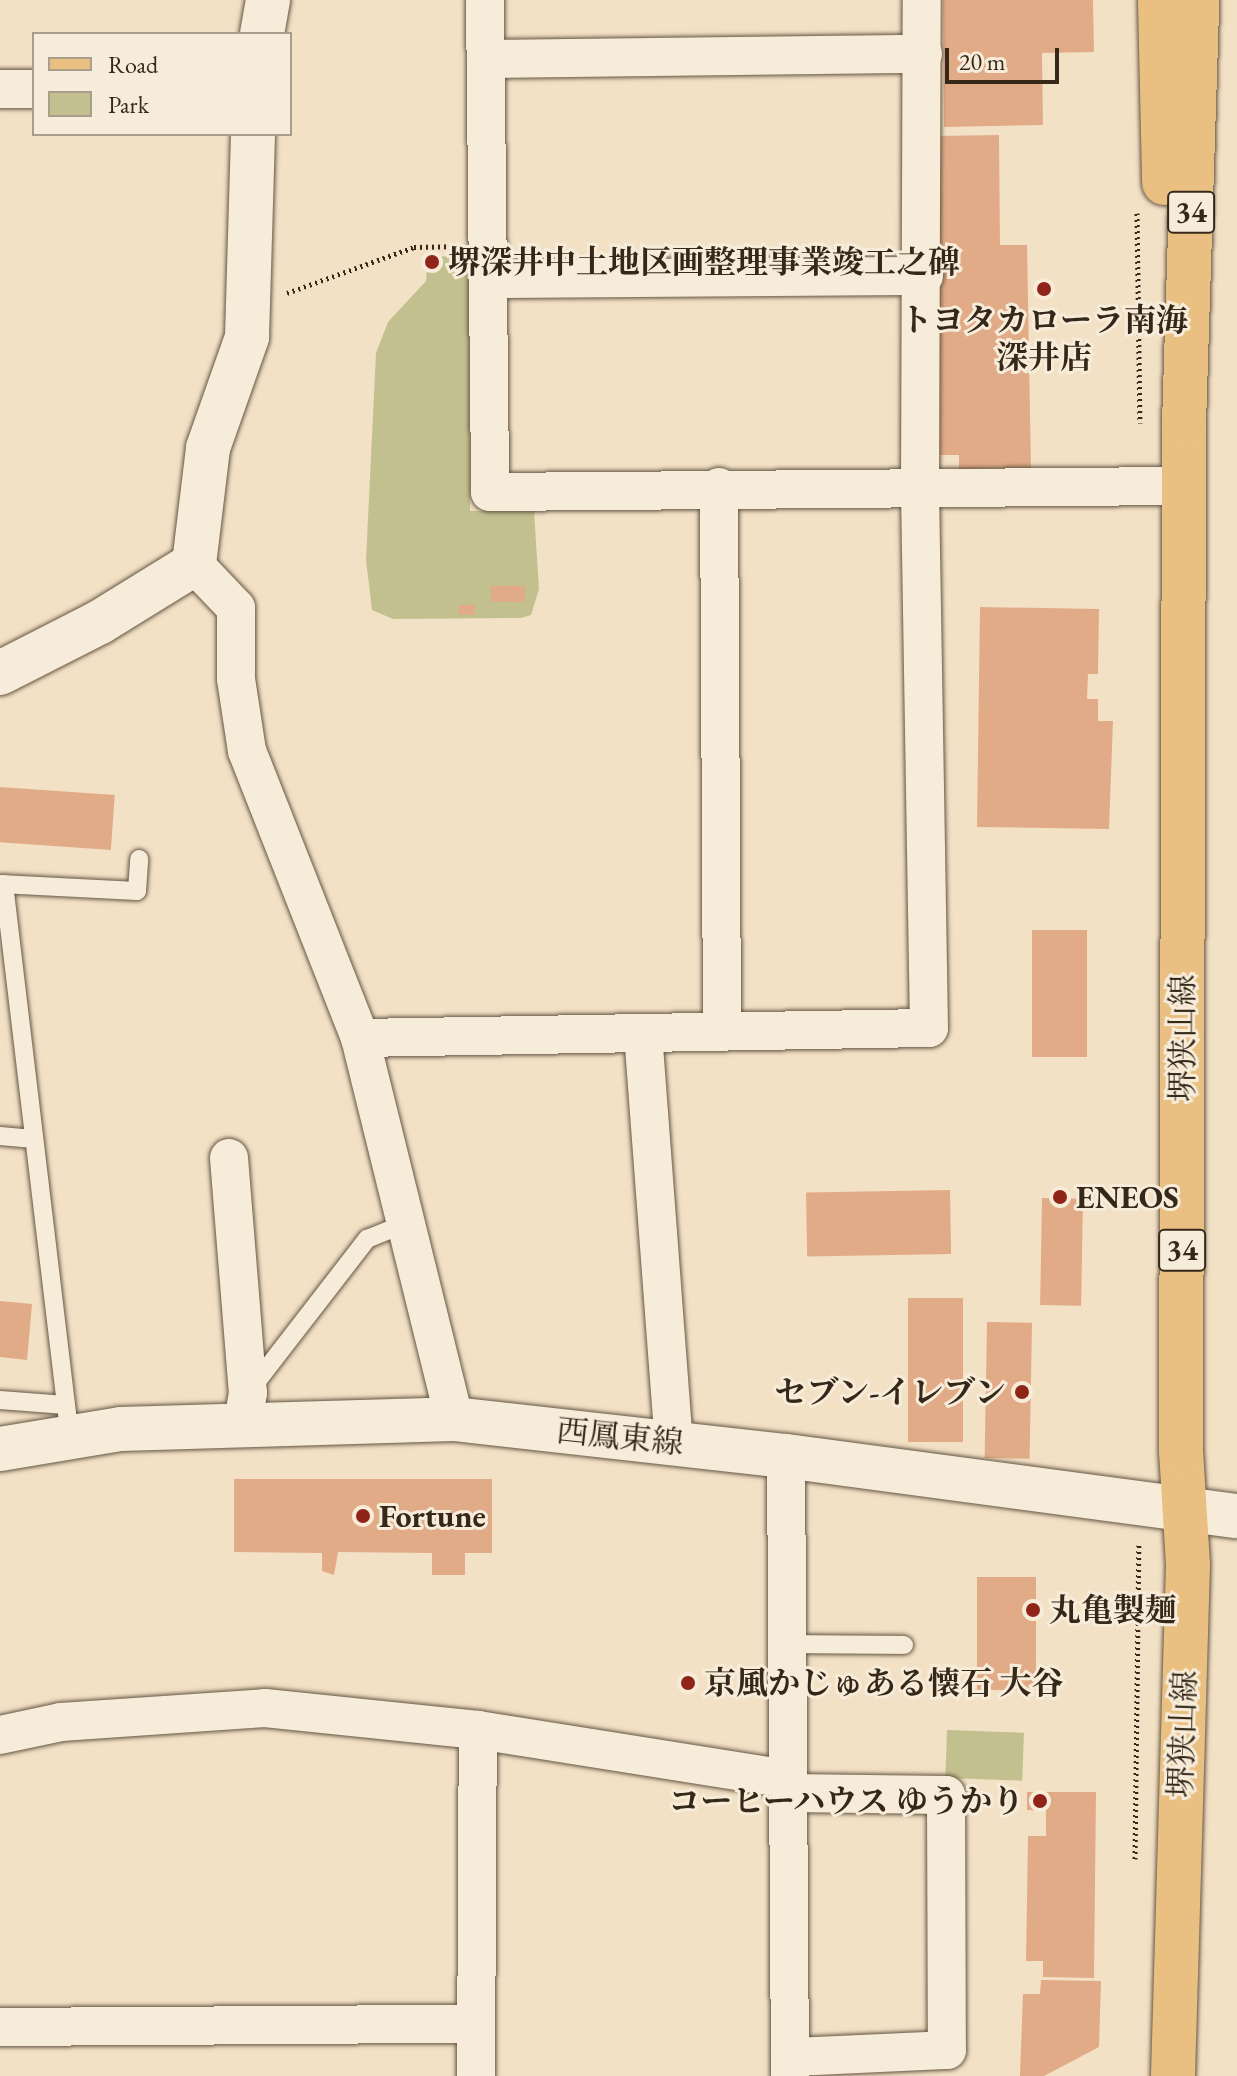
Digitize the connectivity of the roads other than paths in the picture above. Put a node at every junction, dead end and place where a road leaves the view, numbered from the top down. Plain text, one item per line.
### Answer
1 (268, 0) edge
2 (485, 0) edge
3 (922, 0) edge
4 (1160, 0) edge
5 (1197, 0) edge
6 (262, 32) edge
7 (923, 54) junction
8 (486, 59) junction
9 (0, 89) edge
10 (32, 89) edge
11 (253, 136) edge
12 (488, 263) junction
13 (924, 276) junction
14 (1184, 424) junction
15 (1184, 486) junction
16 (719, 487) junction
17 (920, 490) junction
18 (194, 564) junction
19 (0, 673) edge
20 (139, 859) dead end
21 (2, 884) edge
22 (722, 1031) junction
23 (643, 1033) junction
24 (360, 1038) junction
25 (0, 1136) edge
26 (34, 1139) junction
27 (229, 1158) dead end
28 (404, 1224) junction
29 (0, 1400) edge
30 (245, 1409) junction
31 (454, 1419) junction
32 (68, 1422) junction
33 (674, 1442) junction
34 (0, 1449) edge
35 (786, 1456) junction
36 (1184, 1510) junction
37 (1237, 1516) edge
38 (787, 1644) junction
39 (904, 1645) dead end
40 (478, 1730) junction
41 (0, 1735) edge
42 (788, 1786) junction
43 (476, 2024) junction
44 (0, 2027) edge
45 (790, 2067) edge
46 (476, 2076) edge
47 (1173, 2076) edge

1 - 6 main road
2 - 8 street
3 - 7 street
4 - 14 main road
5 - 14 main road, 堺狭山線 / 34
7 - 8 street
7 - 13 street
8 - 12 street
9 - 10 street
11 - 18 main road
12 - 13 street
12 - 16 street
13 - 17 street
14 - 15 main road, 堺狭山線 / 34
15 - 17 street
15 - 36 main road, 堺狭山線 / 34
16 - 17 street
16 - 22 street
17 - 22 street
18 - 19 main road
18 - 24 street
20 - 21 lane
21 - 26 lane
22 - 23 street
23 - 24 street
23 - 33 street
24 - 28 street
25 - 26 lane
26 - 32 lane
27 - 30 street
28 - 30 lane
28 - 31 street
29 - 32 lane
30 - 31 main road, 西鳳東線
30 - 32 main road, 西鳳東線
31 - 33 main road, 西鳳東線
32 - 34 main road, 西鳳東線
33 - 35 main road, 西鳳東線
35 - 36 main road, 西鳳東線
35 - 38 street
36 - 37 main road, 西鳳東線
36 - 47 main road, 堺狭山線 / 34
38 - 39 lane
38 - 42 street
40 - 41 street
40 - 42 street
40 - 43 street
42 - 45 street
42 - 45 street
43 - 44 street
43 - 46 street

